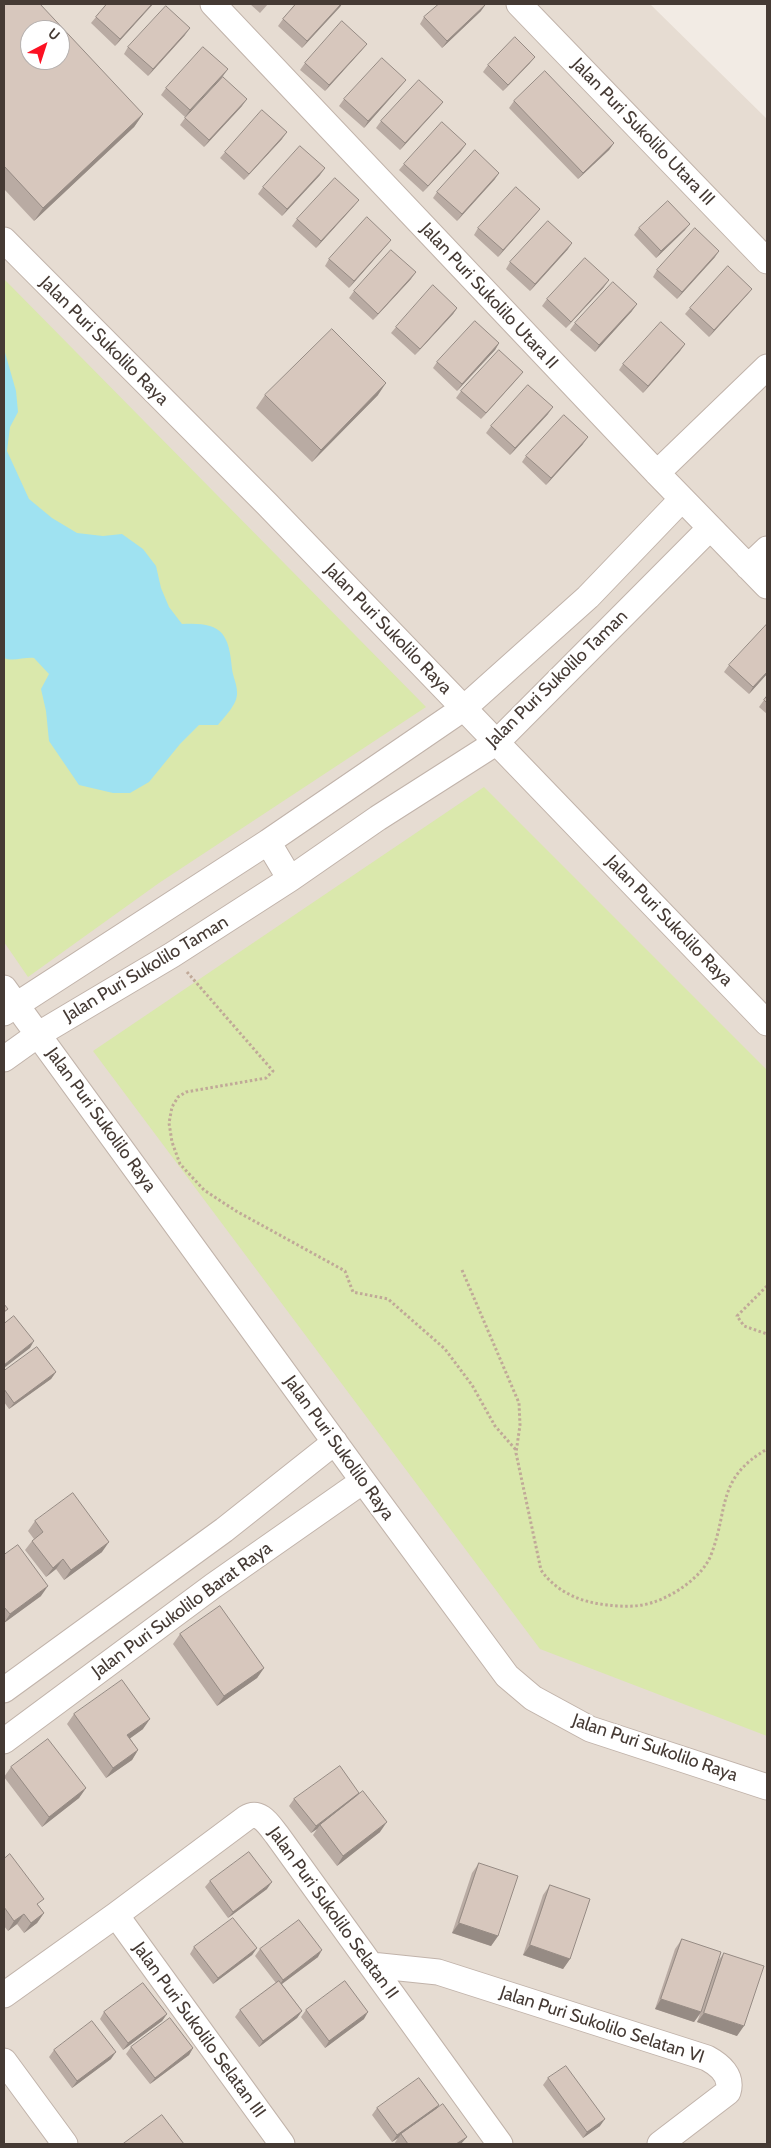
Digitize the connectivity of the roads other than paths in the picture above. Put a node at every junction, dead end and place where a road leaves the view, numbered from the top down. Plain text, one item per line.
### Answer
1 (212, 4) edge
2 (520, 4) edge
3 (4, 240) edge
4 (767, 261) edge
5 (767, 367) edge
6 (657, 473) junction
7 (682, 498) junction
8 (710, 528) junction
9 (767, 549) edge
10 (748, 567) junction
11 (767, 586) edge
12 (566, 616) junction
13 (594, 645) junction
14 (464, 708) junction
15 (497, 742) junction
16 (268, 842) junction
17 (290, 879) junction
18 (8, 1002) edge
19 (767, 1023) edge
20 (39, 1034) junction
21 (4, 1059) edge
22 (336, 1442) junction
23 (363, 1482) junction
24 (224, 1530) junction
25 (247, 1562) junction
26 (4, 1690) edge
27 (4, 1741) edge
28 (767, 1787) edge
29 (116, 1915) junction
30 (371, 1965) junction
31 (4, 1995) edge
32 (4, 2061) edge
33 (65, 2144) edge
34 (282, 2144) edge
35 (500, 2144) edge
36 (660, 2144) edge

1 - 6 street, Jalan Puri Sukolilo Utara II
2 - 4 street, Jalan Puri Sukolilo Utara III
3 - 14 street, Jalan Puri Sukolilo Raya
5 - 6 street
6 - 7 street, Jalan Puri Sukolilo Utara II
7 - 8 street, Jalan Puri Sukolilo Utara II
7 - 12 street
8 - 10 street, Jalan Puri Sukolilo Utara II
8 - 13 street, Jalan Puri Sukolilo Taman
9 - 10 street
10 - 11 street, Jalan Puri Sukolilo Utara II
12 - 13 street
12 - 14 street
13 - 15 street, Jalan Puri Sukolilo Taman
14 - 15 street, Jalan Puri Sukolilo Raya
14 - 16 street
15 - 17 street, Jalan Puri Sukolilo Taman
15 - 19 street, Jalan Puri Sukolilo Raya
16 - 17 street
16 - 18 street
17 - 20 street, Jalan Puri Sukolilo Taman
18 - 20 street, Jalan Puri Sukolilo Raya
20 - 21 street, Jalan Puri Sukolilo Taman
20 - 22 street, Jalan Puri Sukolilo Raya
22 - 23 street, Jalan Puri Sukolilo Raya
22 - 24 street
23 - 25 street, Jalan Puri Sukolilo Barat Raya
23 - 28 street, Jalan Puri Sukolilo Raya
24 - 25 street
24 - 26 street
25 - 27 street, Jalan Puri Sukolilo Barat Raya
29 - 30 street, Jalan Puri Sukolilo Selatan II
29 - 31 street, Jalan Puri Sukolilo Selatan II
29 - 34 street, Jalan Puri Sukolilo Selatan III
30 - 35 street, Jalan Puri Sukolilo Selatan II
30 - 36 street, Jalan Puri Sukolilo Selatan VI
32 - 33 street

